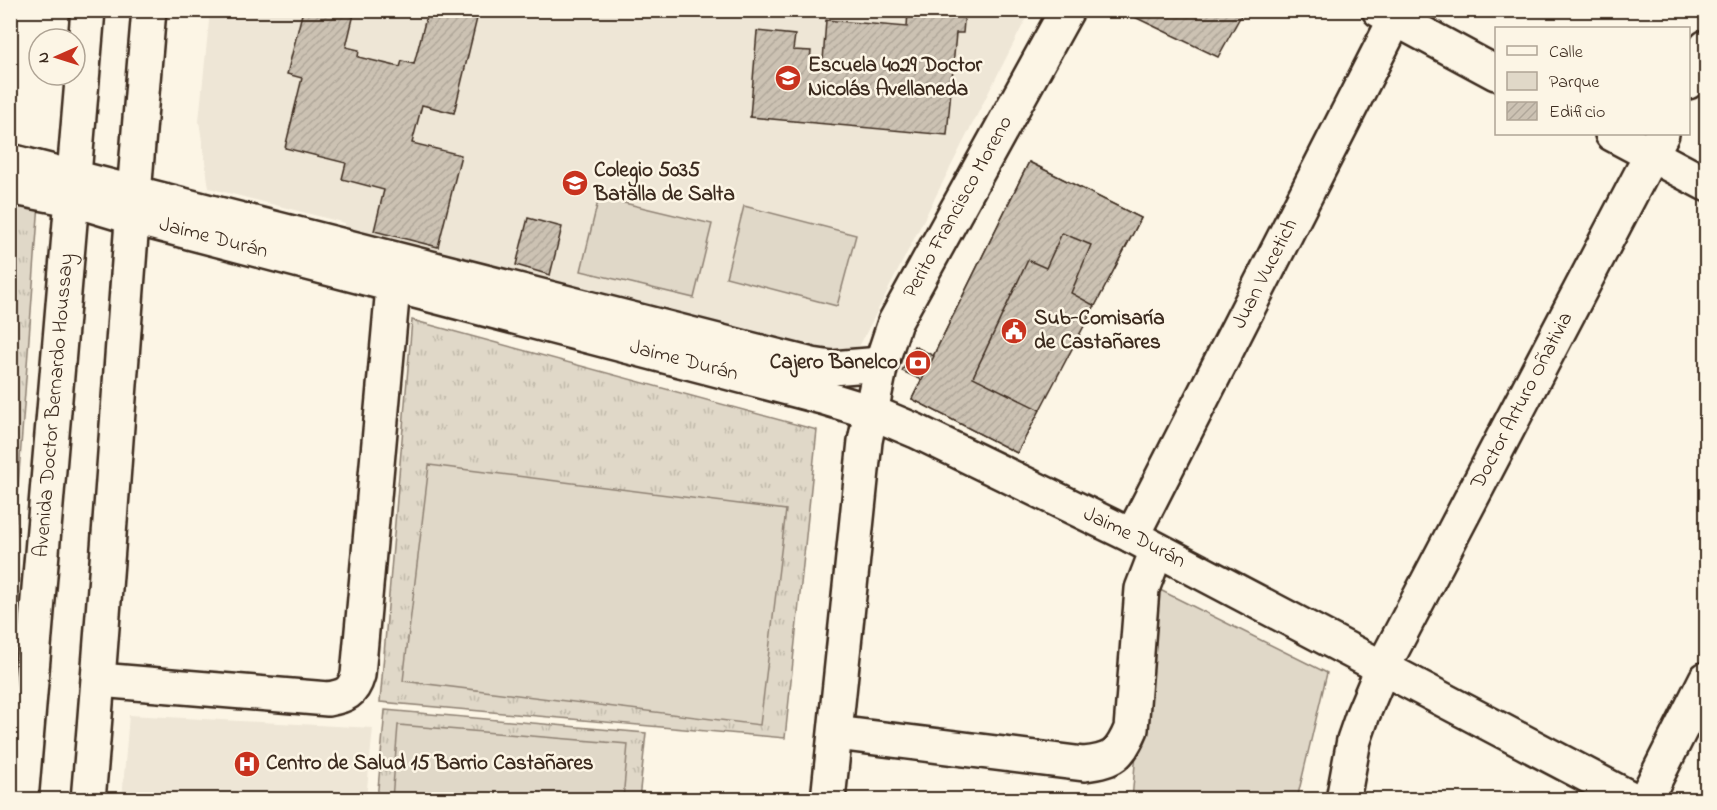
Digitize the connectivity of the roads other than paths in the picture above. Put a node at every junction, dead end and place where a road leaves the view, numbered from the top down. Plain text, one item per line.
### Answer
1 (88, 10) edge
2 (149, 10) edge
3 (1066, 10) edge
4 (1391, 13) edge
5 (1707, 46) edge
6 (1495, 71) edge
7 (1690, 80) edge
8 (1616, 135) edge
9 (1657, 144) edge
10 (10, 161) edge
11 (1707, 184) edge
12 (10, 187) edge
13 (73, 188) junction
14 (132, 205) junction
15 (393, 287) junction
16 (881, 364) junction
17 (871, 412) junction
18 (1144, 543) junction
19 (1382, 669) junction
20 (1707, 679) edge
21 (99, 680) junction
22 (836, 733) junction
23 (21, 800) edge
24 (88, 800) edge
25 (828, 800) edge
26 (1343, 800) edge
27 (1634, 800) edge
28 (1645, 800) edge

1 - 13 street, Avenida Doctor Bernardo Houssay
2 - 14 street
3 - 16 street, Perito Francisco Moreno
4 - 6 street
4 - 18 street, Juan Vucetich
5 - 7 street
8 - 9 street
9 - 11 street
9 - 19 street, Doctor Arturo Oñativia
10 - 13 street, Jaime Durán
12 - 13 street, Jaime Durán
13 - 14 street, Jaime Durán
13 - 23 street, Avenida Doctor Bernardo Houssay
14 - 15 street, Jaime Durán
14 - 16 street, Jaime Durán
14 - 21 street
15 - 17 street, Jaime Durán
15 - 21 street
16 - 17 street, Perito Francisco Moreno
17 - 18 street, Jaime Durán
17 - 22 street, Perito Francisco Moreno
18 - 19 street, Jaime Durán
18 - 22 street, Juan Vucetich
19 - 26 street, Doctor Arturo Oñativia
19 - 27 street, Jaime Durán
20 - 28 street
21 - 24 street
22 - 25 street, Perito Francisco Moreno

